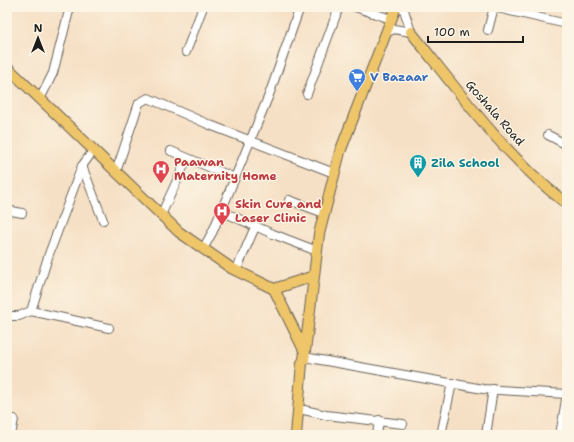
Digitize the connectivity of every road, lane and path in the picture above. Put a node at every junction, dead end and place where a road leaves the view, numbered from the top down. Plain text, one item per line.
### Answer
1 (70, 7) edge
2 (203, 7) edge
3 (300, 7) edge
4 (339, 7) edge
5 (355, 7) edge
6 (396, 7) edge
7 (403, 7) edge
8 (494, 7) edge
9 (392, 19) junction
10 (567, 24) edge
11 (488, 30) dead end
12 (411, 32) junction
13 (386, 33) junction
14 (186, 52) dead end
15 (7, 67) edge
16 (307, 94) dead end
17 (40, 99) junction
18 (548, 135) dead end
19 (249, 141) junction
20 (567, 145) edge
21 (93, 151) junction
22 (171, 151) dead end
23 (187, 159) junction
24 (82, 166) junction
25 (116, 172) junction
26 (334, 174) junction
27 (235, 178) junction
28 (289, 200) dead end
29 (567, 204) edge
30 (7, 210) edge
31 (221, 211) junction
32 (22, 213) dead end
33 (324, 213) junction
34 (161, 215) junction
35 (103, 220) dead end
36 (255, 227) junction
37 (204, 249) junction
38 (317, 251) junction
39 (236, 271) junction
40 (314, 276) junction
41 (274, 289) junction
42 (32, 311) junction
43 (7, 316) edge
44 (109, 328) dead end
45 (304, 356) junction
46 (452, 383) junction
47 (493, 388) junction
48 (567, 394) edge
49 (304, 410) junction
50 (14, 419) dead end
51 (379, 420) junction
52 (403, 424) dead end
53 (11, 435) edge
54 (296, 435) edge
55 (302, 435) edge
56 (377, 435) edge
57 (441, 435) edge
58 (486, 435) edge
59 (560, 435) edge

1 - 17 street
2 - 14 street
3 - 19 street
4 - 16 street
5 - 9 street
6 - 9 main road
7 - 12 street
8 - 10 street
8 - 11 street
9 - 13 main road
12 - 13 street
12 - 29 main road, Goshala Road
13 - 26 main road
15 - 17 main road
17 - 21 main road
18 - 20 street
19 - 25 street
19 - 26 street
19 - 27 street
21 - 24 street
21 - 25 main road
22 - 23 street
23 - 27 street
23 - 34 street
24 - 35 street
24 - 42 street
25 - 34 main road
26 - 33 main road
27 - 31 street
28 - 33 street
30 - 32 street
31 - 36 street
31 - 37 street
33 - 38 main road
34 - 37 main road
36 - 38 street
36 - 39 street
37 - 39 main road
38 - 40 main road
39 - 41 main road
40 - 41 main road
40 - 45 main road
41 - 45 main road
42 - 43 street
42 - 44 street
45 - 46 street
45 - 49 main road
45 - 54 main road
46 - 47 street
46 - 57 street
47 - 48 street
47 - 58 street
48 - 59 street
49 - 51 street
49 - 55 main road
50 - 53 street
51 - 52 street
51 - 56 street

